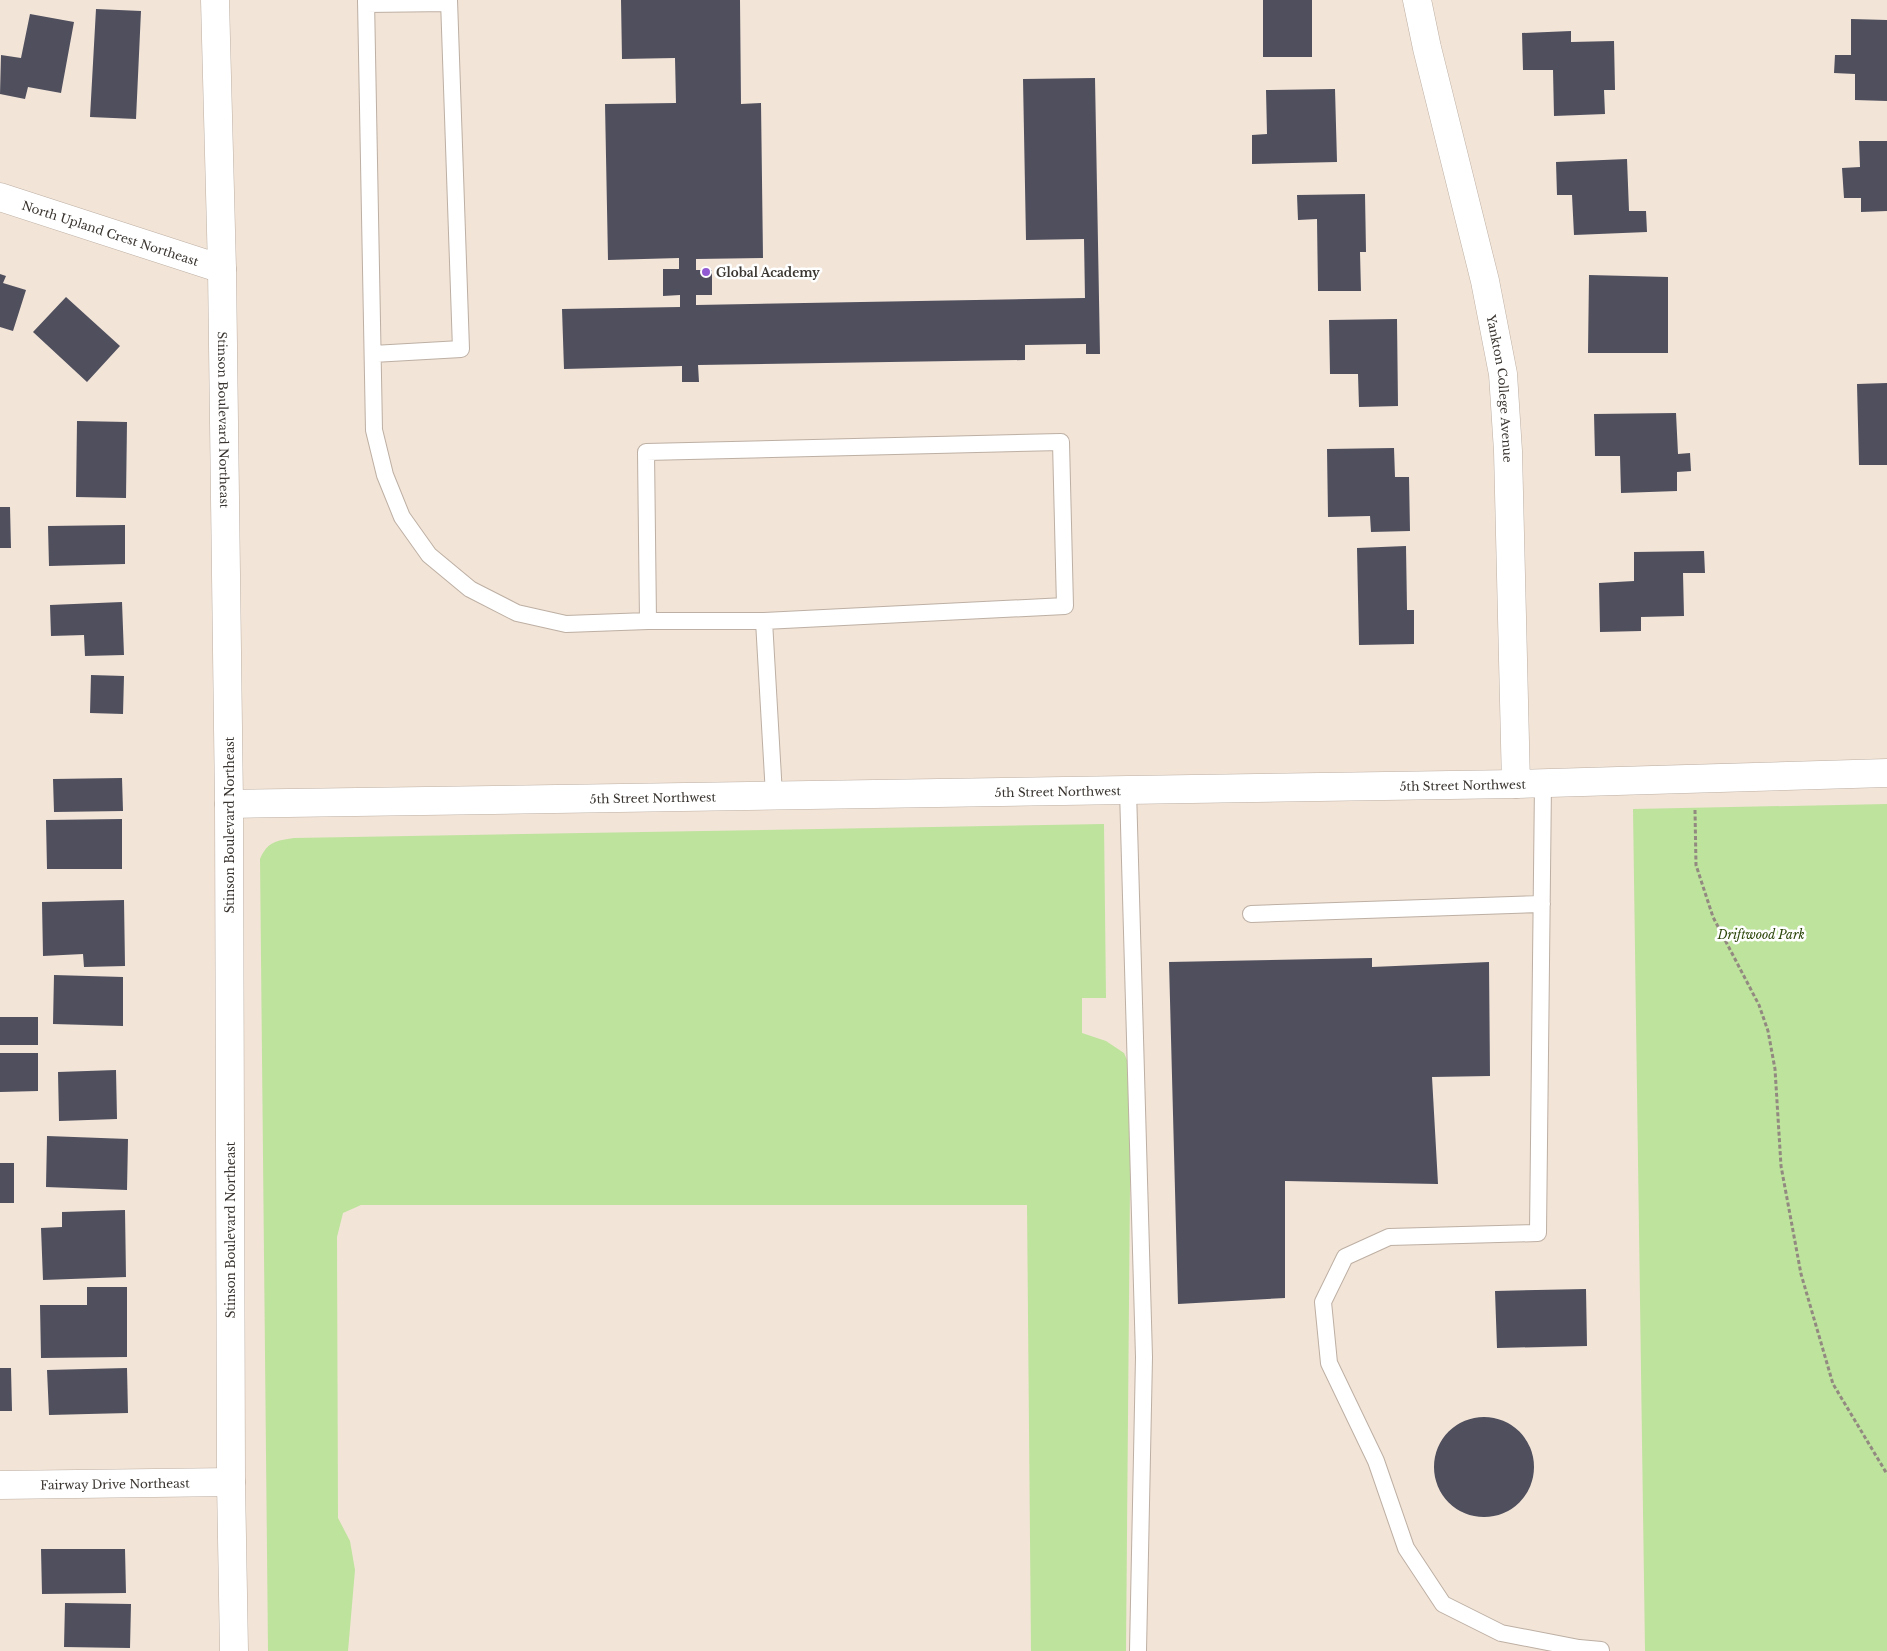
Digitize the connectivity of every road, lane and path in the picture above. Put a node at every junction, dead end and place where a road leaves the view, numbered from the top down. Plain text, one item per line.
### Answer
1 (215, 0) edge
2 (1417, 0) edge
3 (366, 2) edge
4 (450, 2) edge
5 (0, 197) edge
6 (222, 269) junction
7 (373, 354) junction
8 (648, 621) junction
9 (764, 621) junction
10 (1887, 773) edge
11 (1695, 778) junction
12 (1543, 783) junction
13 (1516, 784) junction
14 (1128, 790) junction
15 (774, 795) junction
16 (229, 804) junction
17 (1542, 904) junction
18 (1251, 914) dead end
19 (1887, 1474) edge
20 (231, 1482) junction
21 (0, 1485) edge
22 (1601, 1650) edge
23 (234, 1651) edge
24 (1138, 1651) edge

1 - 6 street, Stinson Boulevard Northeast
2 - 13 street, Yankton College Avenue
3 - 4 lane
3 - 7 lane
4 - 7 lane
5 - 6 street, North Upland Crest Northeast
6 - 16 street, Stinson Boulevard Northeast
7 - 8 lane
8 - 9 lane
8 - 9 lane
9 - 15 lane
10 - 11 street, 5th Street Northwest
11 - 12 street, 5th Street Northwest
11 - 19 path
12 - 13 street, 5th Street Northwest
12 - 17 lane
13 - 14 street, 5th Street Northwest
14 - 15 street, 5th Street Northwest
14 - 24 lane
15 - 16 street, 5th Street Northwest
16 - 20 street, Stinson Boulevard Northeast
17 - 18 lane
17 - 22 lane
20 - 21 street, Fairway Drive Northeast
20 - 23 street, Stinson Boulevard Northeast

